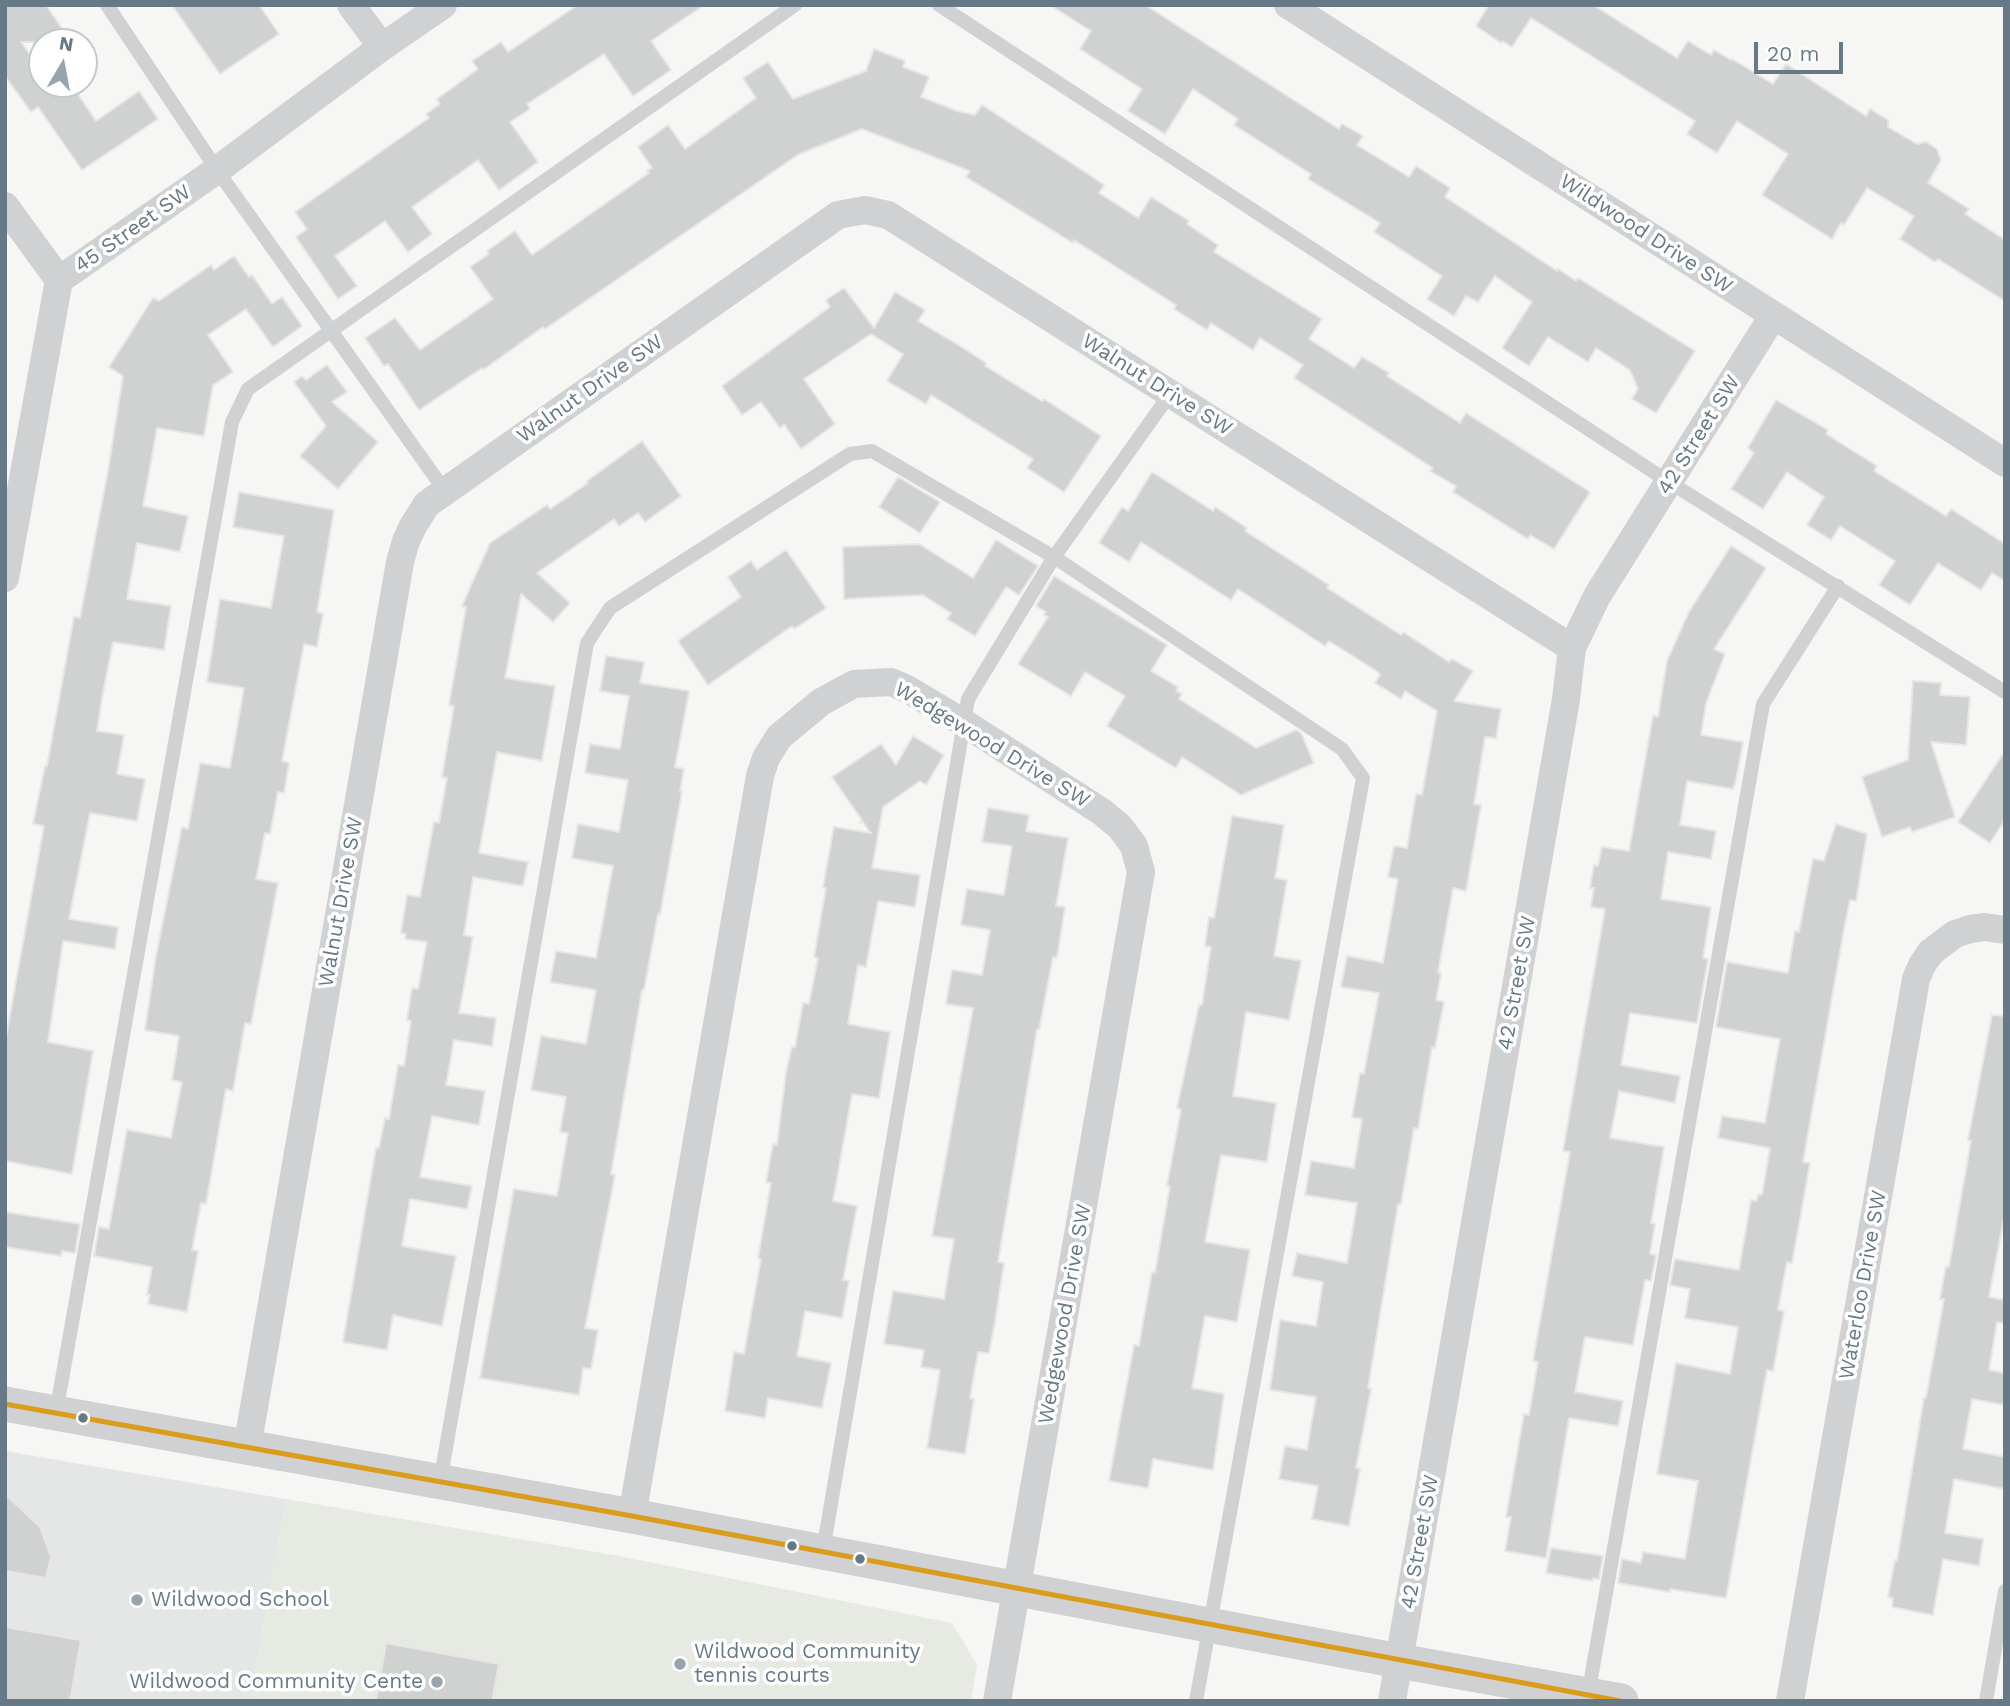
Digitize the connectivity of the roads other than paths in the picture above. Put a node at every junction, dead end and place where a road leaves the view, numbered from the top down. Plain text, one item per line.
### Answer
1 (107, 5) edge
2 (351, 5) edge
3 (443, 5) edge
4 (795, 5) edge
5 (939, 5) edge
6 (1288, 5) edge
7 (382, 47) junction
8 (218, 170) junction
9 (5, 206) edge
10 (58, 280) junction
11 (1773, 316) junction
12 (330, 330) junction
13 (1170, 394) junction
14 (2005, 463) edge
15 (1669, 482) junction
16 (445, 491) junction
17 (1054, 557) junction
18 (5, 578) edge
19 (1838, 586) junction
20 (1572, 648) junction
21 (2005, 692) edge
22 (964, 723) junction
23 (2005, 930) edge
24 (5, 1404) edge
25 (56, 1414) junction
26 (247, 1448) junction
27 (439, 1483) junction
28 (632, 1517) junction
29 (823, 1554) junction
30 (1017, 1589) junction
31 (2005, 1591) edge
32 (1208, 1624) junction
33 (1399, 1661) junction
34 (1599, 1699) edge
35 (997, 1701) edge
36 (1195, 1701) edge
37 (1392, 1701) edge
38 (1790, 1701) edge
39 (1986, 1701) edge

1 - 8 lane
2 - 7 street
3 - 7 street
4 - 12 lane
5 - 15 lane
6 - 11 street, Wildwood Drive SW
7 - 8 street, 45 Street SW
8 - 10 street, 45 Street SW
8 - 12 lane
9 - 10 street
10 - 18 street, 45 Street SW
11 - 14 street, Wildwood Drive SW
11 - 15 street, 42 Street SW
12 - 16 lane
12 - 25 lane
13 - 16 street, Walnut Drive SW
13 - 17 lane
13 - 20 street, Walnut Drive SW
15 - 19 lane
15 - 20 street, 42 Street SW
16 - 26 street, Walnut Drive SW
17 - 22 lane
17 - 27 lane
17 - 32 lane
19 - 21 lane
19 - 34 lane
20 - 33 street, 42 Street SW
22 - 28 street, Wedgewood Drive SW
22 - 29 lane
22 - 30 street, Wedgewood Drive SW
23 - 38 street, Waterloo Drive SW
24 - 25 street
25 - 26 street
26 - 27 street
27 - 28 street
28 - 29 street
29 - 30 street
30 - 32 street
30 - 35 street, Wedgewood Drive SW
31 - 39 lane
32 - 33 street
32 - 36 lane
33 - 34 street
33 - 37 street, 42 Street SW

